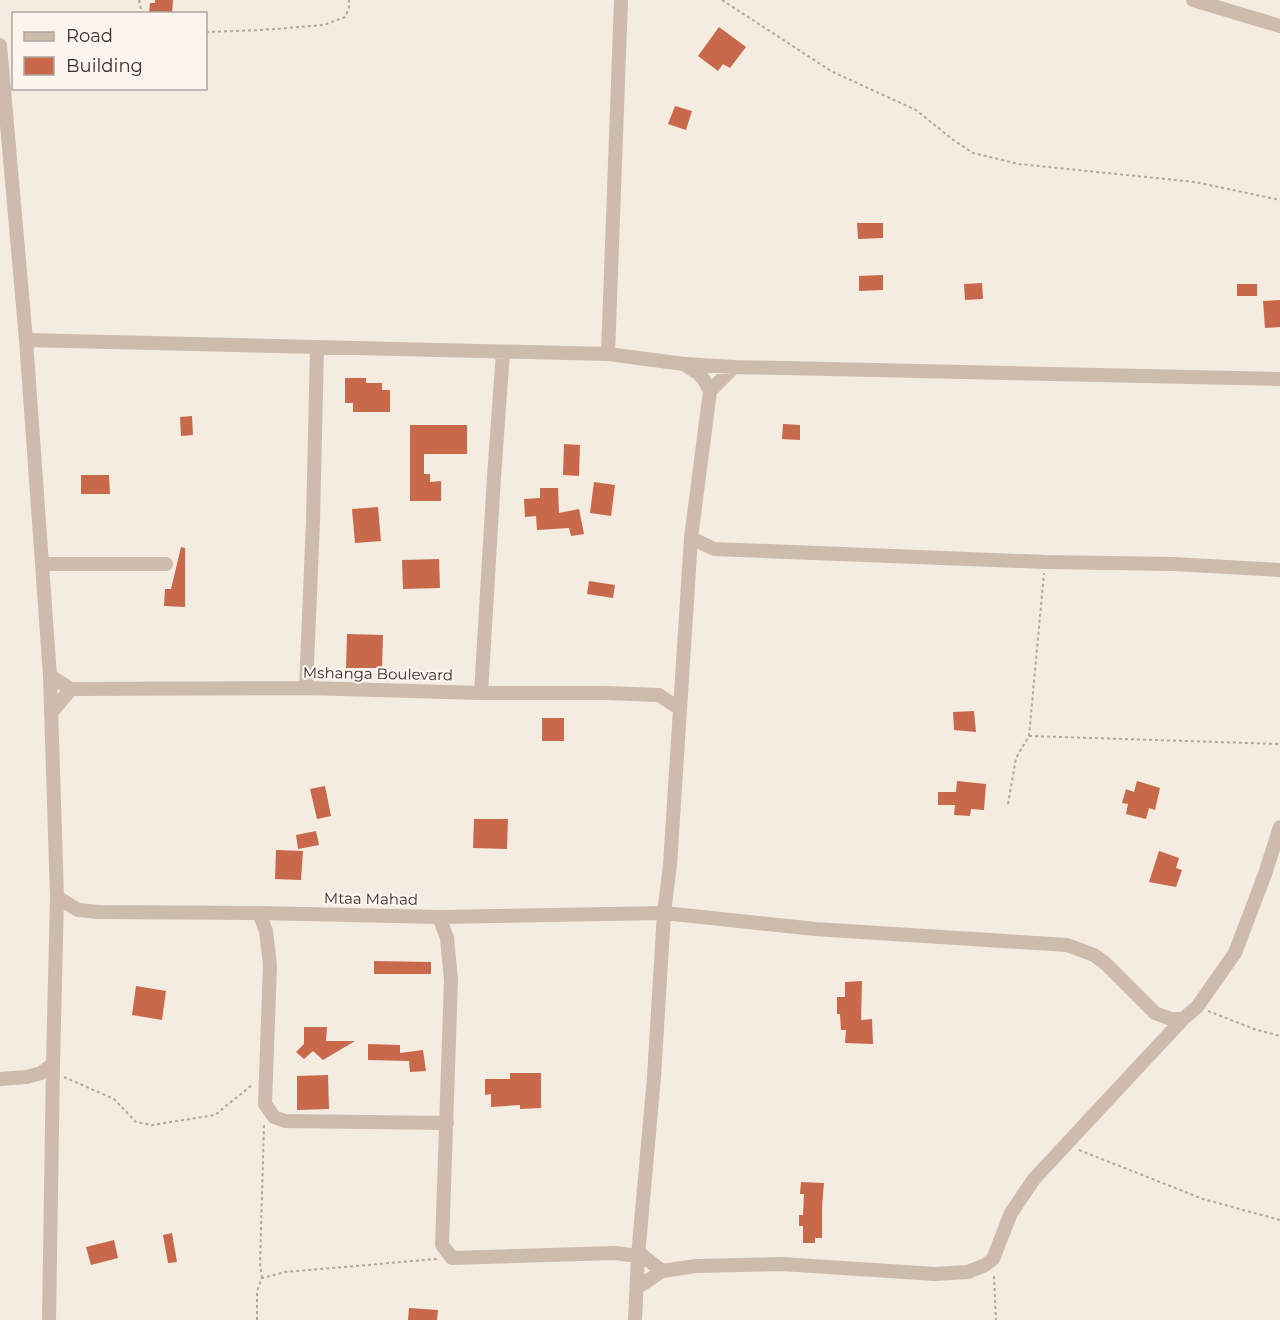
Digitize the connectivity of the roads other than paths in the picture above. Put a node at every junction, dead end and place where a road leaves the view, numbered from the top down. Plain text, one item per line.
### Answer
1 (621, 0) edge
2 (1193, 0) edge
3 (1280, 26) edge
4 (0, 45) edge
5 (26, 340) junction
6 (317, 348) junction
7 (503, 352) junction
8 (608, 354) junction
9 (684, 364) junction
10 (734, 367) junction
11 (1280, 379) edge
12 (710, 391) junction
13 (691, 538) junction
14 (43, 564) junction
15 (166, 564) dead end
16 (1280, 570) edge
17 (50, 676) junction
18 (682, 678) junction
19 (306, 688) junction
20 (71, 689) junction
21 (481, 693) junction
22 (659, 695) junction
23 (680, 709) junction
24 (51, 713) junction
25 (1280, 827) edge
26 (57, 897) junction
27 (78, 910) junction
28 (258, 913) junction
29 (664, 913) junction
30 (439, 917) junction
31 (57, 930) junction
32 (1183, 1019) junction
33 (53, 1068) junction
34 (0, 1079) edge
35 (447, 1123) junction
36 (638, 1254) junction
37 (662, 1271) junction
38 (637, 1288) junction
39 (49, 1320) edge
40 (635, 1320) edge

1 - 8 street
2 - 3 street
4 - 5 street
5 - 6 street
5 - 14 street
6 - 7 street
6 - 19 street
7 - 8 street
7 - 21 street
8 - 9 street
9 - 10 street
9 - 12 street
10 - 11 street
10 - 12 street
12 - 13 street
13 - 16 street
13 - 18 street
14 - 15 street
14 - 17 street
17 - 20 street
17 - 24 street
18 - 22 street
18 - 23 street
19 - 20 street, Mshanga Boulevard
19 - 21 street, Mshanga Boulevard
20 - 24 street
21 - 22 street, Mshanga Boulevard
22 - 23 street
23 - 29 street
24 - 26 street
25 - 32 street
26 - 27 street, Mtaa Mahad
26 - 31 street
27 - 28 street, Mtaa Mahad
27 - 31 street
28 - 30 street, Mtaa Mahad
28 - 35 street
29 - 30 street, Mtaa Mahad
29 - 32 street, Mtaa Mahad
29 - 36 street
30 - 35 street
31 - 33 street
32 - 37 street
33 - 34 street
33 - 39 street
35 - 36 street
36 - 37 street
36 - 38 street
37 - 38 street
38 - 40 street

